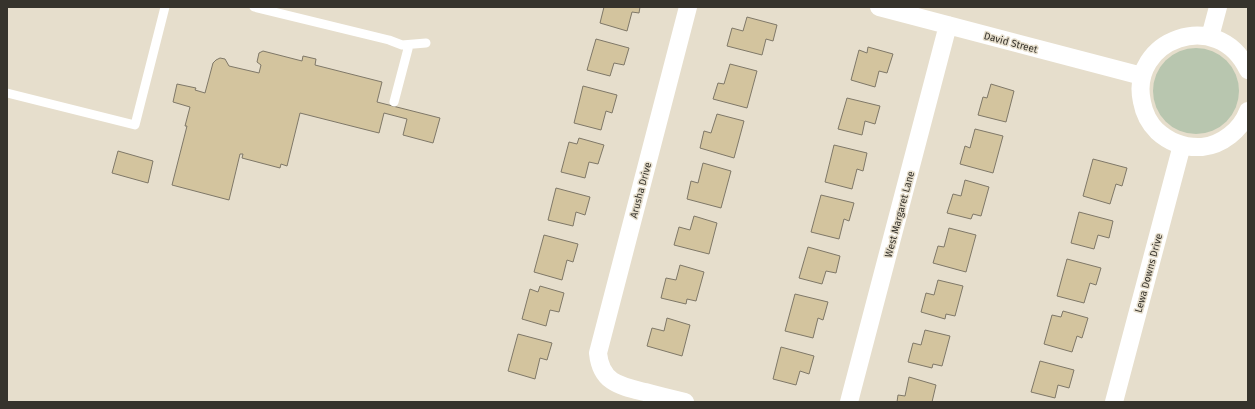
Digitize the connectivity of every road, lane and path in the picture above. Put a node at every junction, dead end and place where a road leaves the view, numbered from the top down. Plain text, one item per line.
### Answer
1 (165, 7) edge
2 (254, 7) edge
3 (688, 7) edge
4 (879, 7) edge
5 (1218, 7) edge
6 (948, 25) junction
7 (1210, 36) junction
8 (426, 43) dead end
9 (409, 45) junction
10 (1248, 70) edge
11 (1142, 76) junction
12 (7, 93) edge
13 (394, 102) dead end
14 (1248, 111) edge
15 (1182, 145) junction
16 (685, 402) edge
17 (849, 402) edge
18 (1114, 402) edge

1 - 12 lane
2 - 9 lane
3 - 16 street, Arusha Drive
4 - 6 street, David Street
5 - 7 street
6 - 11 street, David Street
6 - 17 street, West Margaret Lane
7 - 10 street
7 - 11 street
8 - 9 lane
9 - 13 lane
11 - 15 street
14 - 15 street
15 - 18 street, Lewa Downs Drive

